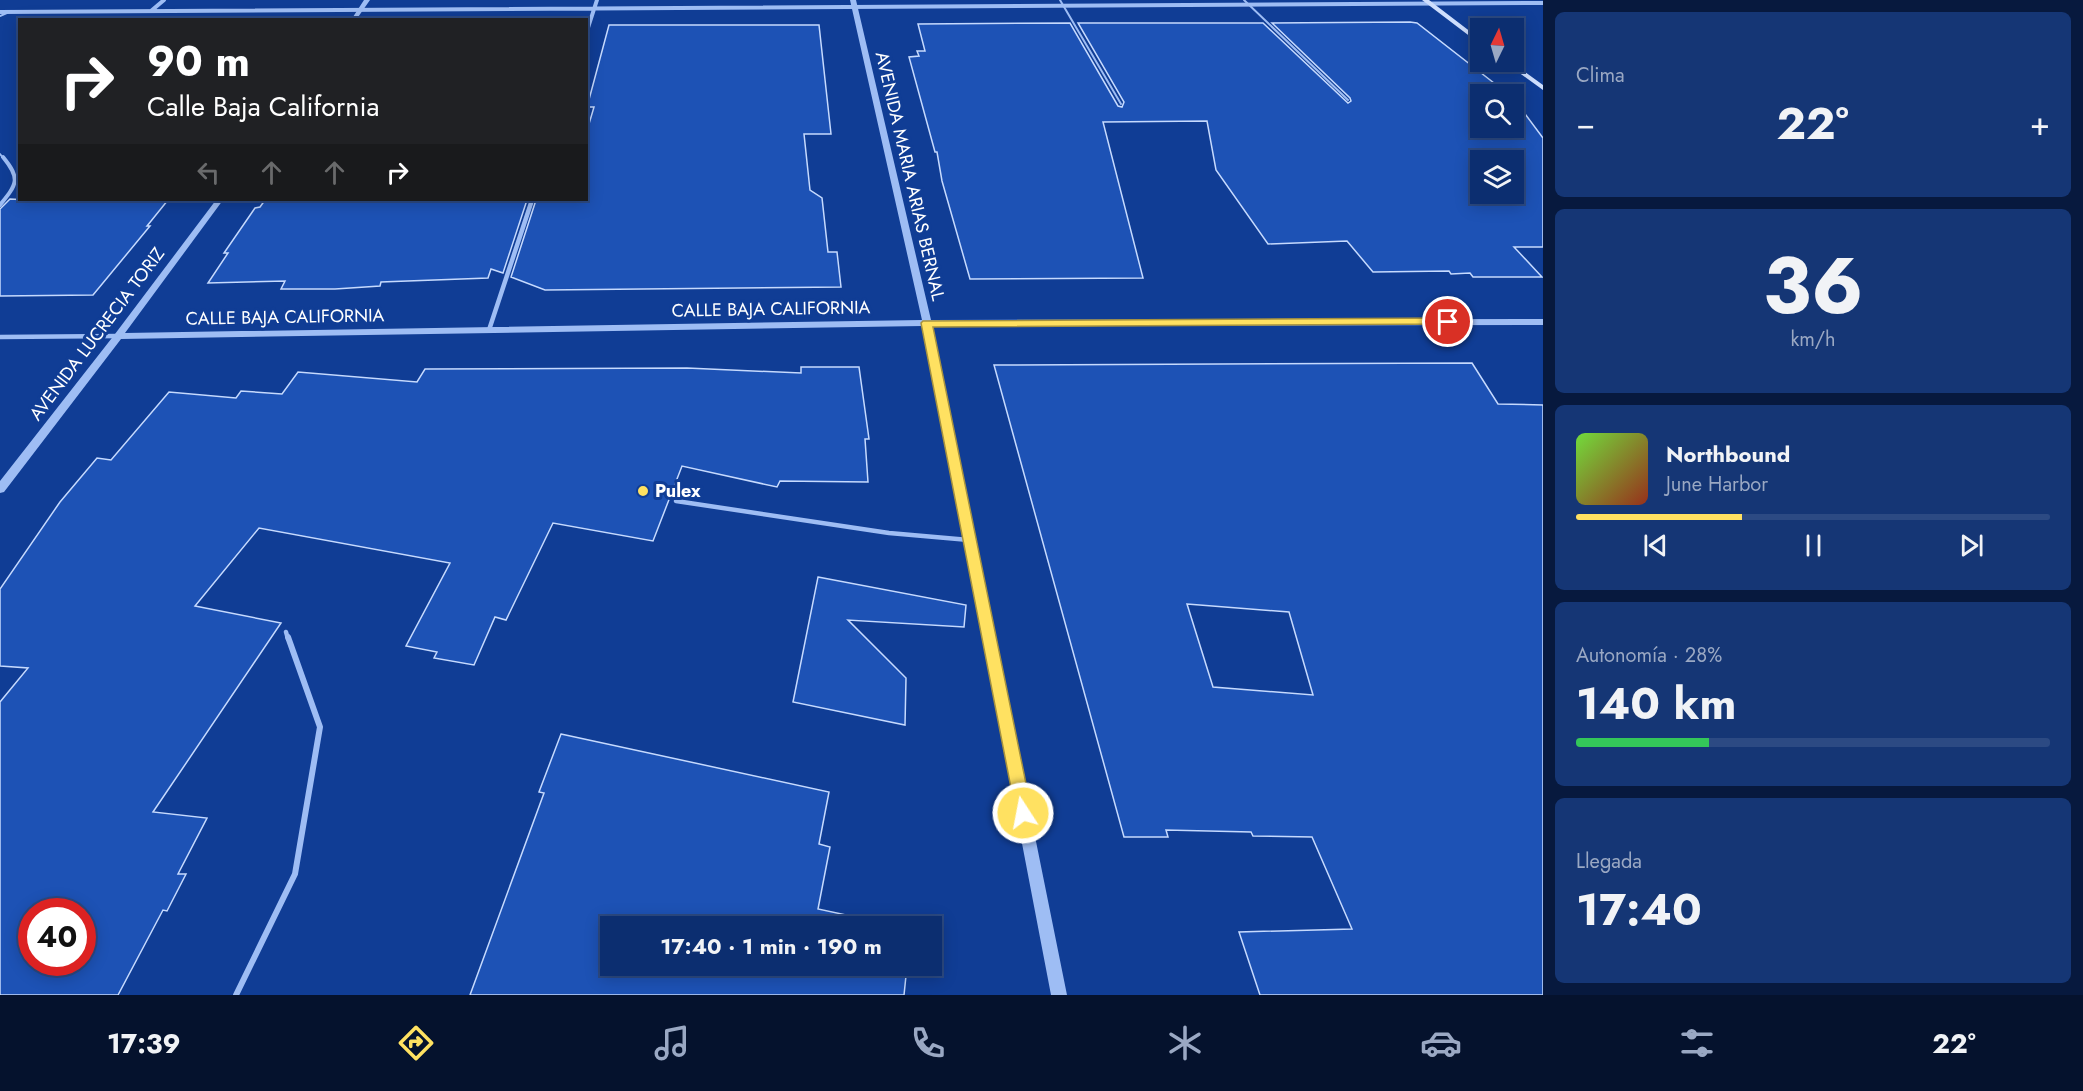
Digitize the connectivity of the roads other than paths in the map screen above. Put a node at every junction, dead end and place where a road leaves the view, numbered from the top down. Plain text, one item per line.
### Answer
1 (164, 0) edge
2 (367, 0) edge
3 (597, 0) edge
4 (1060, 0) edge
5 (1244, 0) edge
6 (1428, 2) edge
7 (853, 3) edge
8 (1543, 3) edge
9 (1248, 4) junction
10 (1063, 5) junction
11 (595, 9) junction
12 (360, 10) junction
13 (151, 11) junction
14 (0, 14) edge
15 (354, 18) edge
16 (588, 28) edge
17 (1470, 34) edge
18 (1521, 72) edge
19 (1543, 88) edge
20 (1347, 100) dead end
21 (1121, 104) dead end
22 (0, 153) edge
23 (218, 201) edge
24 (532, 201) edge
25 (0, 205) edge
26 (1543, 322) edge
27 (927, 323) junction
28 (489, 330) junction
29 (118, 336) junction
30 (0, 337) edge
31 (0, 489) edge
32 (676, 501) dead end
33 (969, 540) junction
34 (286, 632) dead end
35 (236, 995) edge
36 (1059, 995) edge

1 - 13 street
2 - 12 street
3 - 11 street
4 - 10 lane
5 - 9 lane
6 - 8 street
6 - 9 street
6 - 17 main road
7 - 10 street
7 - 11 street
7 - 27 street, AVENIDA MARIA ARIAS BERNAL
9 - 10 street
9 - 20 lane
10 - 21 lane
11 - 12 street
11 - 16 street
12 - 13 street
12 - 15 street
13 - 14 street
18 - 19 main road
22 - 25 lane
23 - 29 street, AVENIDA LUCRECIA TORIZ
24 - 28 street
26 - 27 street, CALLE BAJA CALIFORNIA
27 - 28 street, CALLE BAJA CALIFORNIA
27 - 33 street, AVENIDA MARIA ARIAS BERNAL
28 - 29 street, CALLE BAJA CALIFORNIA
29 - 30 street, CALLE BAJA CALIFORNIA
29 - 31 street, AVENIDA LUCRECIA TORIZ
32 - 33 lane
33 - 36 street, AVENIDA MARIA ARIAS BERNAL
34 - 35 lane

